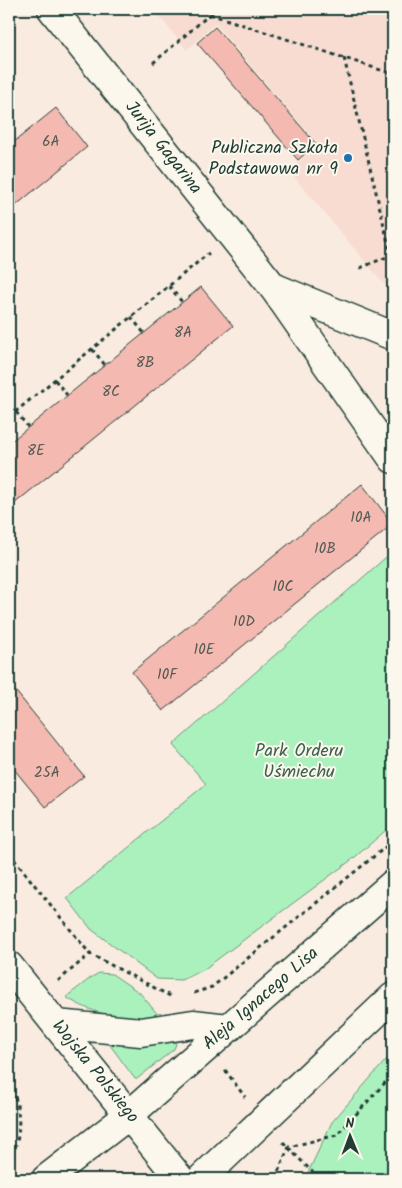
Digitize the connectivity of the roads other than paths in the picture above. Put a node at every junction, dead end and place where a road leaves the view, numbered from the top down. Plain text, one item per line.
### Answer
1 (52, 9) edge
2 (273, 288) junction
3 (393, 336) edge
4 (393, 459) edge
5 (393, 884) edge
6 (9, 966) edge
7 (393, 997) edge
8 (56, 1024) junction
9 (228, 1028) junction
10 (129, 1114) junction
11 (46, 1179) edge
12 (180, 1179) edge
13 (201, 1179) edge

1 - 2 street, Jurija Gagarina
2 - 3 street
2 - 4 street, Jurija Gagarina
5 - 9 street, Aleja Ignacego Lisa
6 - 8 street, Wojska Polskiego
7 - 13 street
8 - 9 street
8 - 10 street, Wojska Polskiego
9 - 10 street, Aleja Ignacego Lisa
10 - 11 street, Aleja Ignacego Lisa
10 - 12 street, Wojska Polskiego

